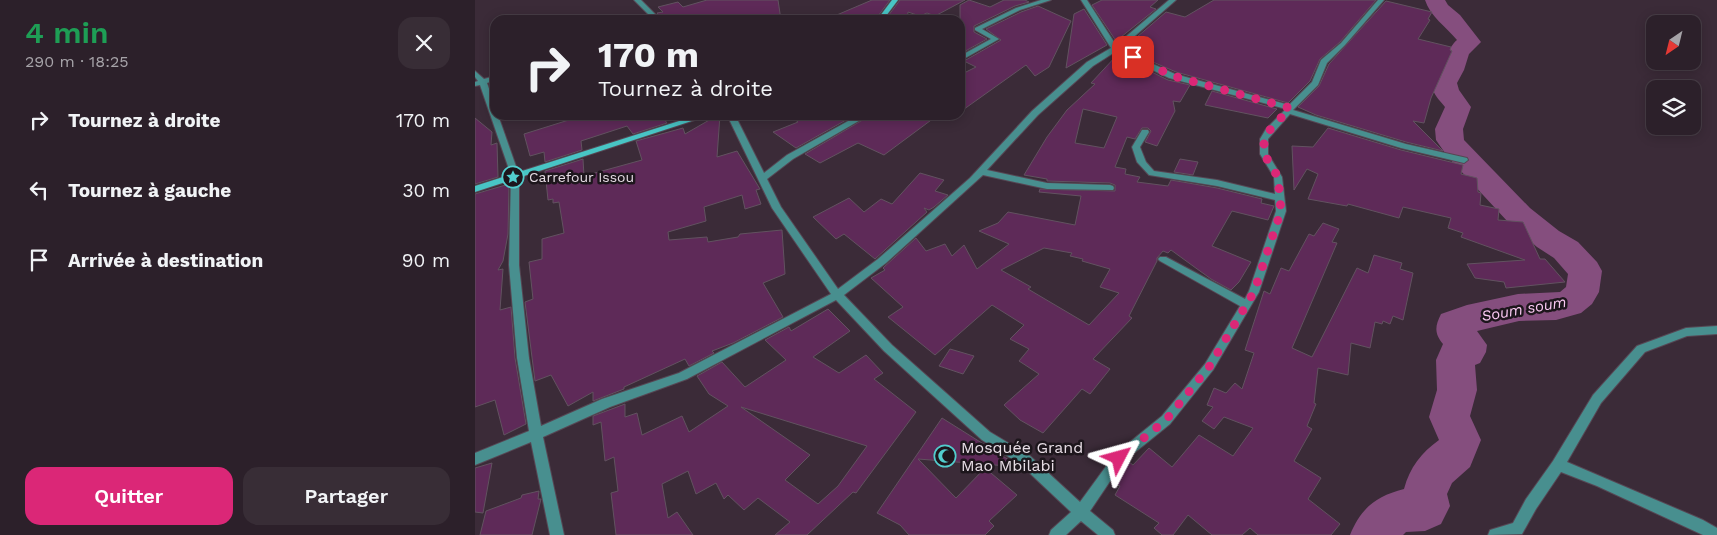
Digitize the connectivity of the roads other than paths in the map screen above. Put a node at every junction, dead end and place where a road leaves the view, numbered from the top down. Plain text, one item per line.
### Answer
1 (637, 0) edge
2 (895, 0) edge
3 (1047, 0) edge
4 (1084, 0) edge
5 (1173, 0) edge
6 (1381, 0) edge
7 (653, 15) edge
8 (884, 15) edge
9 (1115, 49) junction
10 (965, 56) edge
11 (475, 72) edge
12 (479, 82) edge
13 (490, 110) edge
14 (1289, 110) junction
15 (494, 120) edge
16 (690, 120) edge
17 (734, 120) edge
18 (856, 120) edge
19 (1145, 132) dead end
20 (1464, 160) dead end
21 (982, 172) junction
22 (515, 175) junction
23 (764, 177) junction
24 (1110, 188) dead end
25 (475, 189) edge
26 (1280, 198) junction
27 (1163, 259) dead end
28 (837, 294) junction
29 (1246, 304) junction
30 (1717, 330) edge
31 (536, 434) junction
32 (475, 459) edge
33 (1558, 465) junction
34 (1081, 512) junction
35 (557, 535) edge
36 (1056, 535) edge
37 (1108, 535) edge
38 (1495, 535) edge
39 (1716, 535) edge

1 - 7 street
2 - 8 street
3 - 10 street
4 - 9 street
5 - 9 street
6 - 14 street
9 - 14 street
9 - 21 street
11 - 12 street
12 - 13 street
14 - 20 street
14 - 26 street
15 - 22 street
16 - 22 street
17 - 23 street
18 - 23 street
19 - 26 street
21 - 24 street
21 - 28 street
22 - 25 street
22 - 31 street
23 - 28 street
26 - 29 street
27 - 29 street
28 - 31 street
28 - 34 street
29 - 34 street
30 - 33 street
31 - 32 street
31 - 35 street
33 - 38 street
33 - 39 street
34 - 36 street
34 - 37 street

